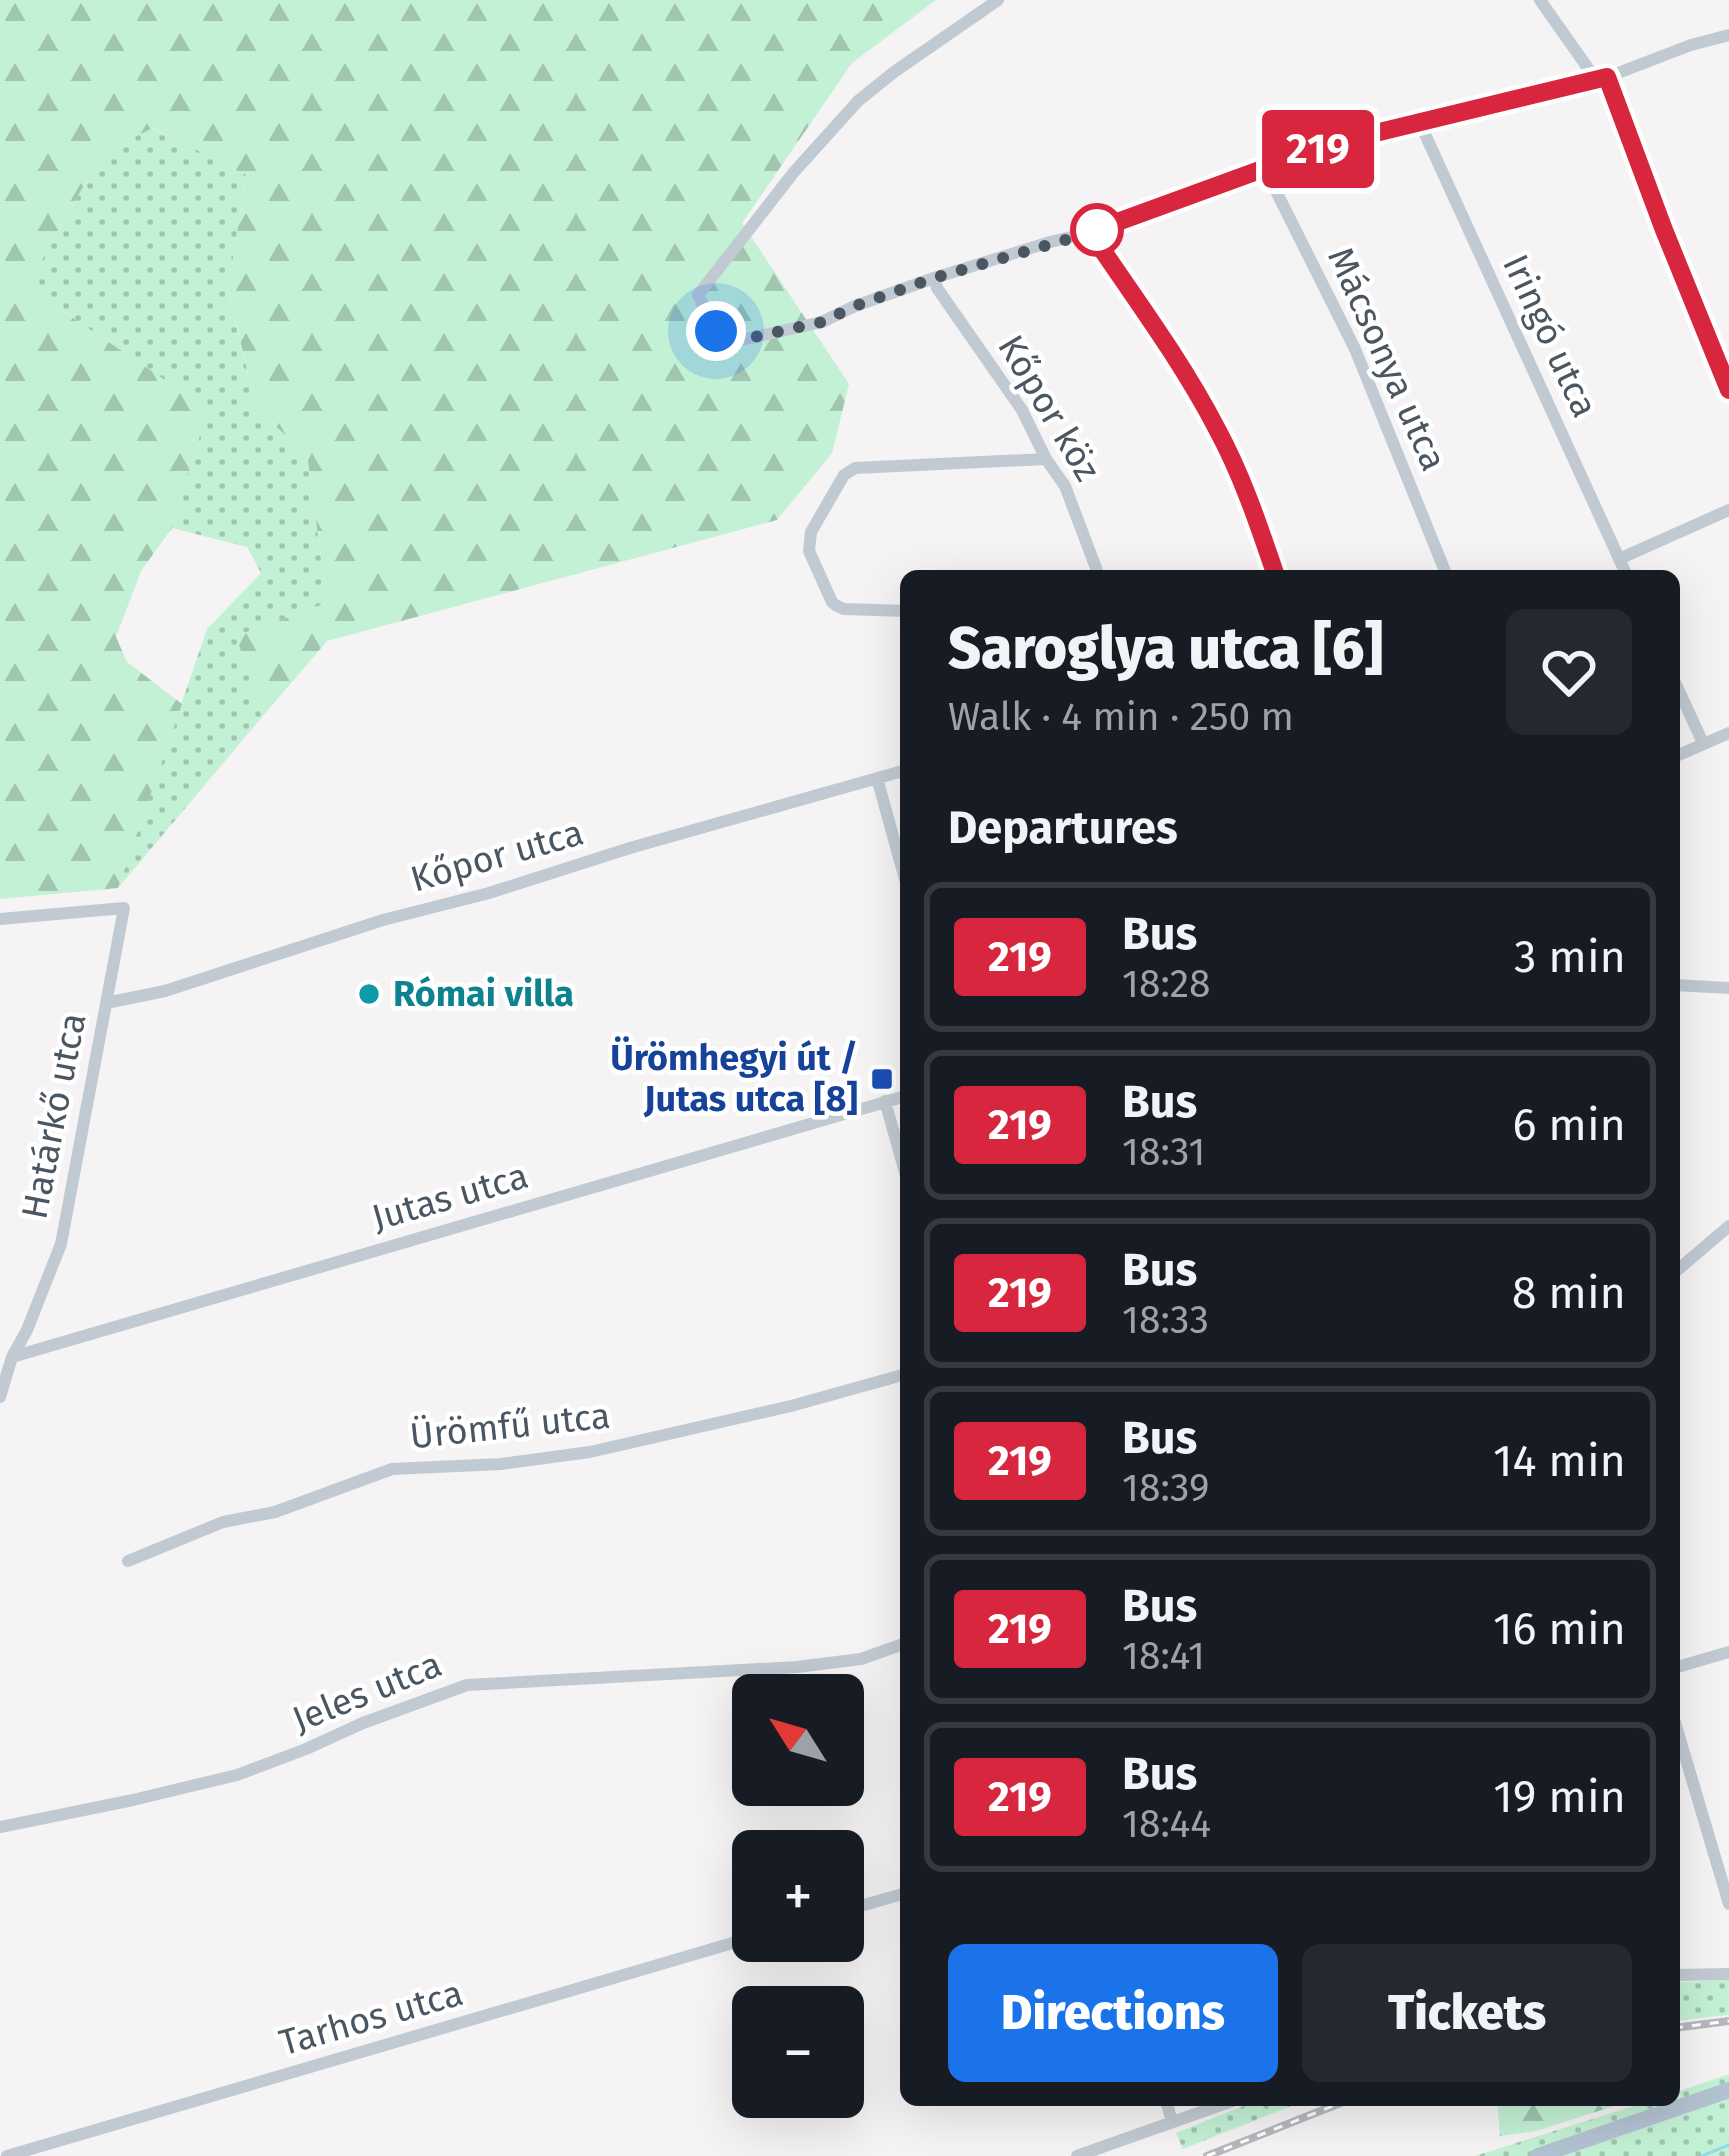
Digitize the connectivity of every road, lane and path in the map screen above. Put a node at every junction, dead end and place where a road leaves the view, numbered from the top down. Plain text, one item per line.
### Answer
1 (998, 0) edge
2 (1540, 0) edge
3 (1729, 34) edge
4 (1602, 79) junction
5 (1419, 121) junction
6 (1265, 169) junction
7 (1090, 232) junction
8 (934, 278) junction
9 (1724, 366) edge
10 (1729, 390) edge
11 (1046, 459) junction
12 (1729, 509) edge
13 (1619, 559) junction
14 (1097, 570) edge
15 (1274, 570) edge
16 (1445, 570) edge
17 (1624, 570) edge
18 (900, 611) edge
19 (1680, 694) edge
20 (1729, 733) edge
21 (1702, 743) junction
22 (1680, 754) edge
23 (900, 772) edge
24 (877, 778) junction
25 (900, 861) edge
26 (0, 920) edge
27 (1680, 985) edge
28 (1729, 988) edge
29 (106, 1003) junction
30 (900, 1097) edge
31 (885, 1101) junction
32 (900, 1155) edge
33 (1729, 1226) edge
34 (1680, 1268) edge
35 (12, 1357) junction
36 (900, 1376) edge
37 (0, 1397) edge
38 (128, 1561) dead end
39 (900, 1645) edge
40 (1729, 1652) edge
41 (1680, 1666) edge
42 (1680, 1739) edge
43 (0, 1827) edge
44 (900, 1895) edge
45 (1729, 1904) edge
46 (864, 1905) edge
47 (732, 1943) edge
48 (1729, 1974) edge
49 (1680, 1975) edge
50 (1729, 2090) edge
51 (1168, 2106) edge
52 (1218, 2106) edge
53 (1172, 2122) junction
54 (7, 2156) edge
55 (1078, 2156) edge
56 (1538, 2156) edge

1 - 8 street
2 - 4 street
3 - 4 street
4 - 5 street
4 - 9 street
5 - 6 street
5 - 13 street, Iringó utca
6 - 7 street
6 - 16 street, Mácsonya utca
7 - 8 street
7 - 15 street
8 - 11 street, Kőpor köz
9 - 10 street
11 - 14 street, Kőpor köz
11 - 18 street
12 - 13 street
13 - 17 street, Iringó utca
19 - 21 street
20 - 21 street
21 - 22 street
23 - 24 street, Kőpor utca
24 - 25 street
24 - 29 street, Kőpor utca
26 - 29 street, Határkő utca
27 - 28 street
29 - 35 street, Határkő utca
30 - 31 street, Jutas utca
31 - 32 street
31 - 35 street, Jutas utca
33 - 34 street
35 - 37 street, Határkő utca
36 - 38 street, Ürömfű utca
39 - 43 street, Jeles utca
40 - 41 street
42 - 45 street
44 - 46 street
47 - 54 street, Tarhos utca
48 - 49 street
50 - 56 main road
51 - 53 street
52 - 53 street
53 - 55 street

